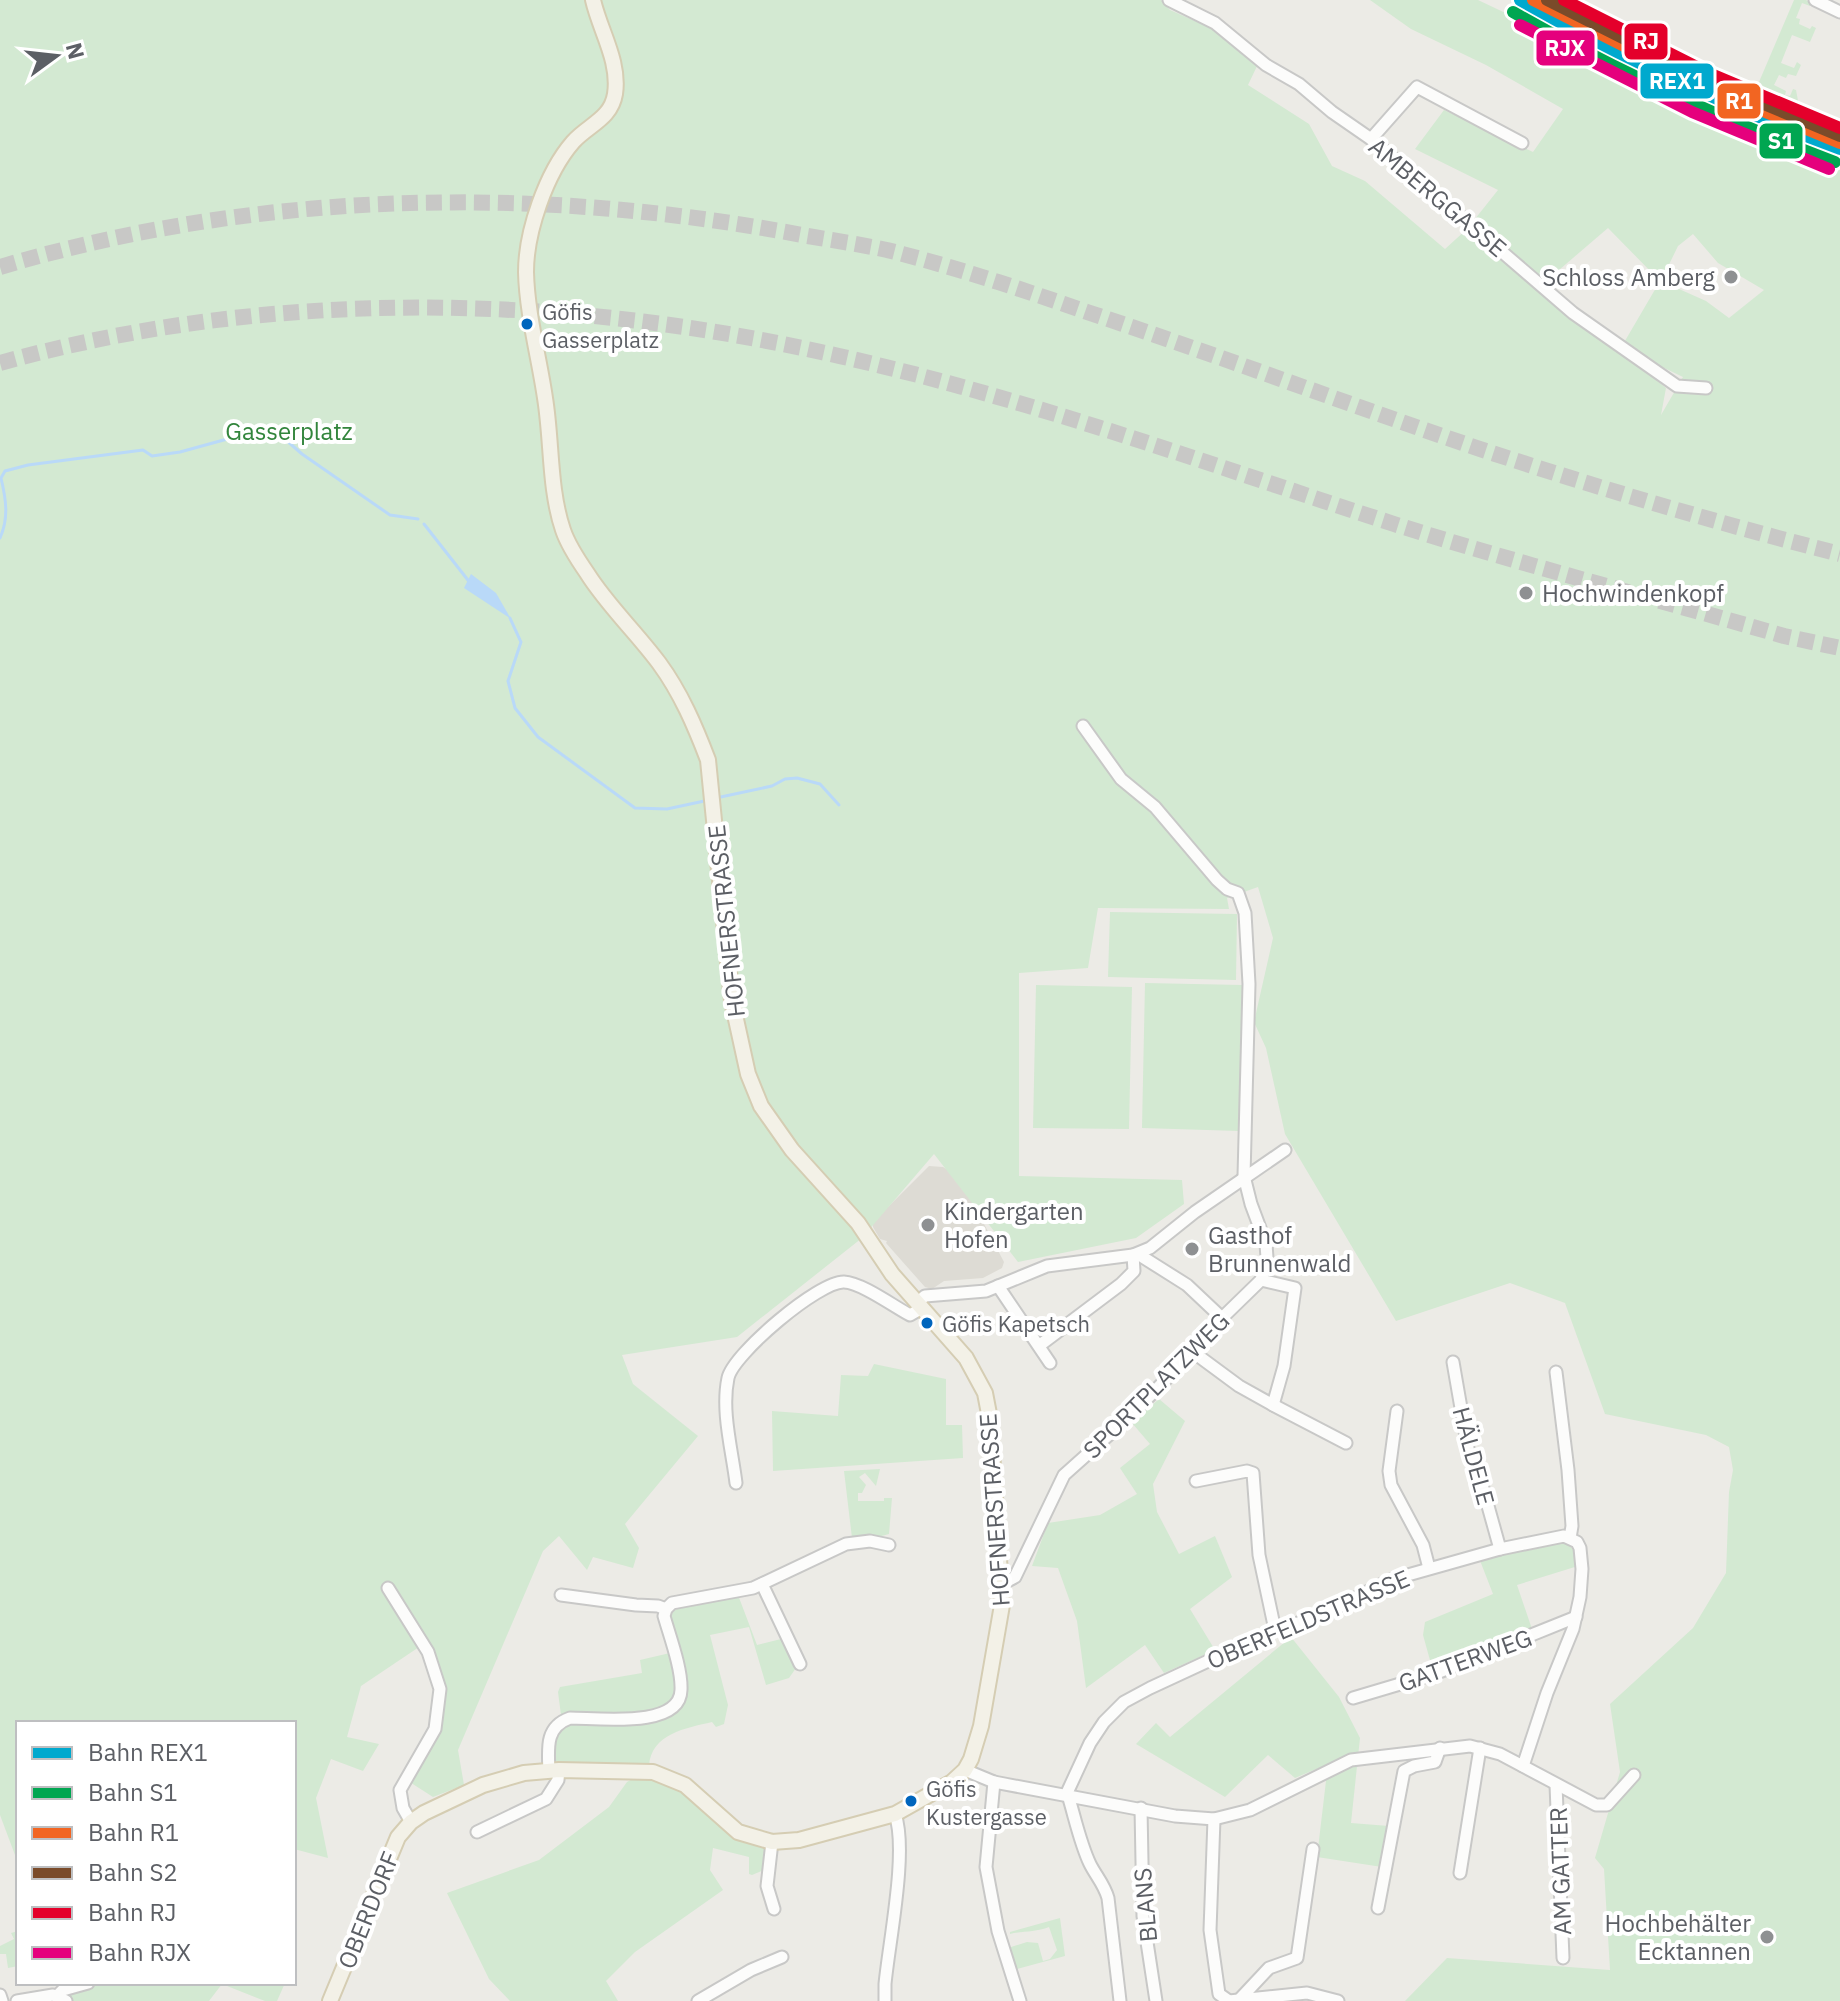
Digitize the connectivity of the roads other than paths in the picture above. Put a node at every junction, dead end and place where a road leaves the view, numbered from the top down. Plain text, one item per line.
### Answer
1 (593, 0) edge
2 (1169, 0) edge
3 (1815, 0) edge
4 (1840, 12) edge
5 (1371, 139) junction
6 (1522, 143) dead end
7 (1706, 388) dead end
8 (1083, 726) dead end
9 (1285, 1150) dead end
10 (1244, 1176) junction
11 (1133, 1255) junction
12 (1261, 1280) junction
13 (998, 1286) junction
14 (919, 1305) junction
15 (1222, 1318) junction
16 (1040, 1345) junction
17 (1193, 1352) junction
18 (1453, 1362) dead end
19 (1050, 1363) dead end
20 (1556, 1372) dead end
21 (1273, 1405) junction
22 (1397, 1411) dead end
23 (1346, 1443) dead end
24 (1196, 1481) dead end
25 (736, 1483) dead end
26 (1570, 1538) junction
27 (889, 1545) dead end
28 (1500, 1549) junction
29 (1429, 1568) junction
30 (762, 1584) junction
31 (1002, 1584) junction
32 (388, 1588) dead end
33 (561, 1595) dead end
34 (666, 1609) junction
35 (1576, 1617) junction
36 (1275, 1630) junction
37 (800, 1664) dead end
38 (1353, 1698) dead end
39 (1440, 1748) junction
40 (1480, 1748) junction
41 (1523, 1766) junction
42 (554, 1770) junction
43 (965, 1770) junction
44 (1634, 1775) dead end
45 (994, 1782) junction
46 (1556, 1785) junction
47 (1067, 1795) junction
48 (1141, 1808) junction
49 (895, 1814) junction
50 (1214, 1819) junction
51 (411, 1822) junction
52 (477, 1832) dead end
53 (772, 1842) junction
54 (1313, 1849) dead end
55 (1460, 1873) dead end
56 (1378, 1908) dead end
57 (774, 1909) dead end
58 (782, 1957) dead end
59 (1563, 1958) dead end
60 (81, 1985) edge
61 (0, 1995) edge
62 (62, 1998) edge
63 (1239, 2000) edge
64 (2, 2001) edge
65 (17, 2001) edge
66 (330, 2001) edge
67 (698, 2001) edge
68 (885, 2001) edge
69 (1020, 2001) edge
70 (1120, 2001) edge
71 (1156, 2001) edge
72 (1338, 2001) edge

1 - 14 main road, HOFNERSTRASSE
2 - 5 street, AMBERGGASSE
3 - 4 street
5 - 6 street
5 - 7 street, AMBERGGASSE
8 - 10 street
9 - 10 street
10 - 11 street
10 - 12 street
11 - 13 street
11 - 15 street
11 - 16 street
12 - 15 street, SPORTPLATZWEG
12 - 21 street
13 - 14 street
13 - 16 street
14 - 25 street
14 - 31 main road, HOFNERSTRASSE
15 - 17 street, SPORTPLATZWEG
16 - 19 street
17 - 21 street
17 - 31 street, SPORTPLATZWEG
18 - 28 street, HÄLDELE
20 - 26 street
21 - 23 street
22 - 29 street
24 - 36 street
26 - 28 street, OBERFELDSTRASSE
26 - 35 street
27 - 30 street
28 - 29 street, OBERFELDSTRASSE
29 - 36 street, OBERFELDSTRASSE
30 - 34 street
30 - 37 street
31 - 43 main road, HOFNERSTRASSE
32 - 51 street
33 - 34 street
34 - 42 street
35 - 38 street, GATTERWEG
35 - 41 street
36 - 47 street, OBERFELDSTRASSE
39 - 40 street
39 - 50 street
39 - 56 street
40 - 41 street
40 - 55 street
41 - 46 street
42 - 51 main road
42 - 52 street
42 - 53 main road
43 - 45 street
43 - 49 main road
44 - 46 street
45 - 47 street
45 - 69 street
46 - 59 street, AM GATTER
47 - 48 street
47 - 70 street
48 - 50 street
48 - 71 street, BLANS
49 - 53 main road
49 - 68 street
50 - 63 street
51 - 66 main road, OBERDORF
53 - 57 street
54 - 63 street
58 - 67 street
60 - 62 street
61 - 64 street
62 - 65 street
63 - 72 street

